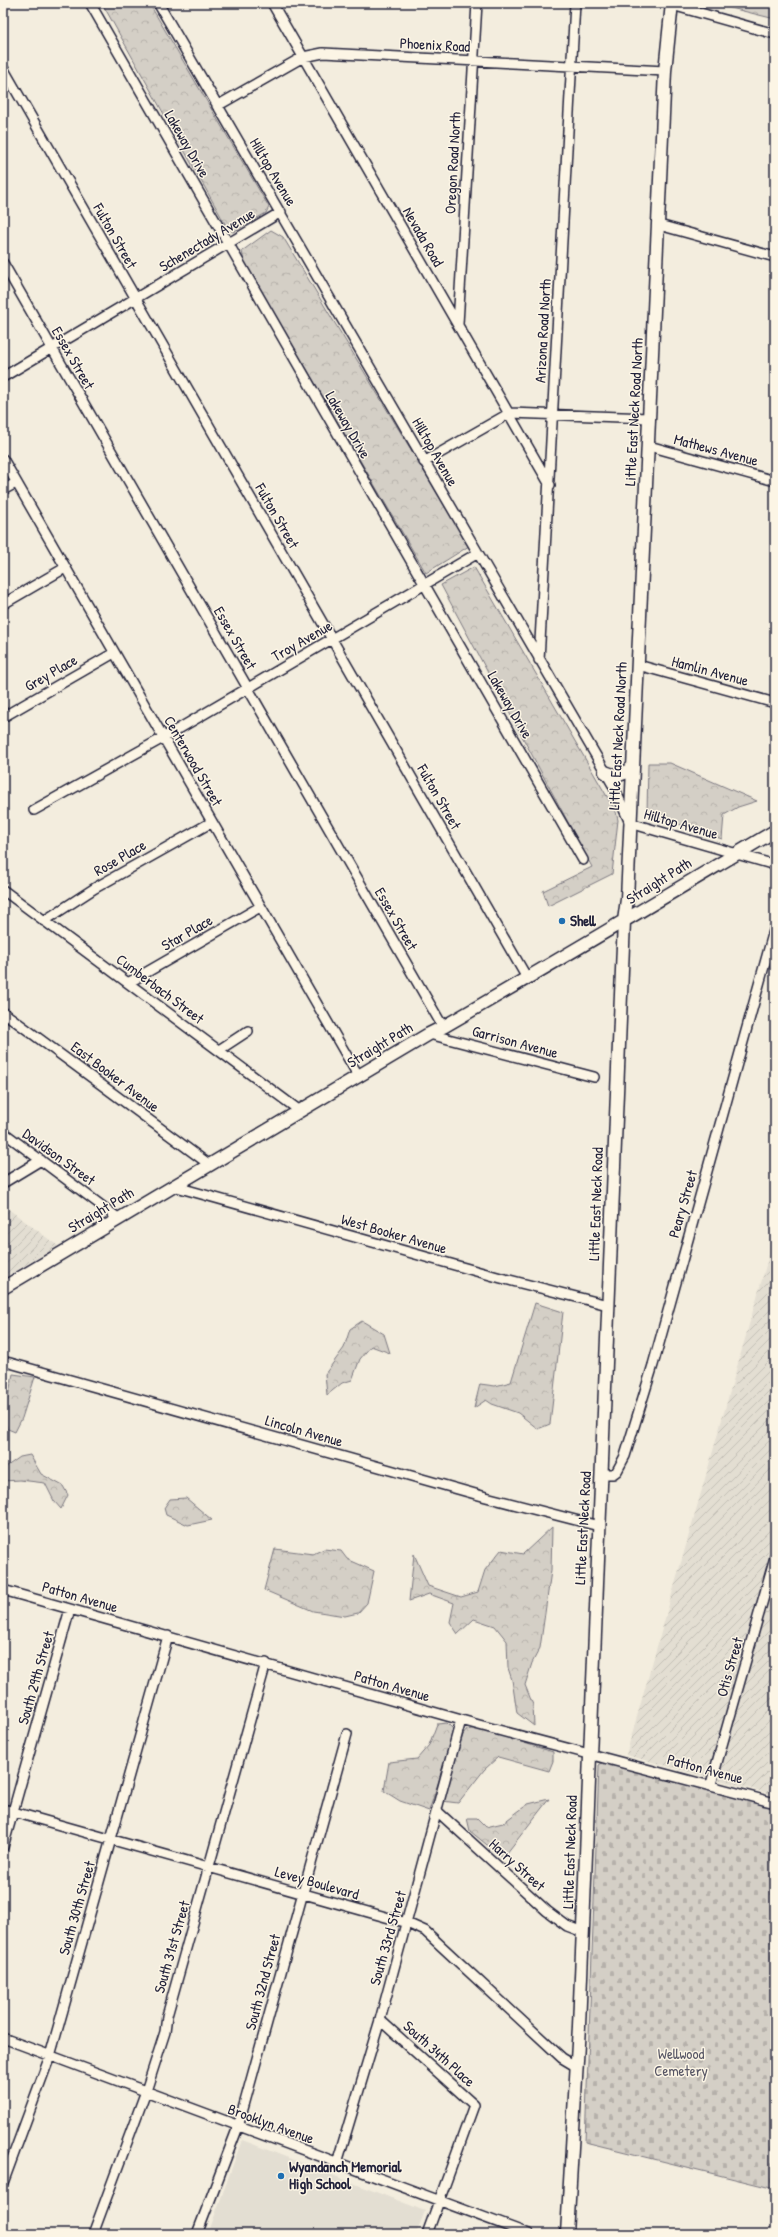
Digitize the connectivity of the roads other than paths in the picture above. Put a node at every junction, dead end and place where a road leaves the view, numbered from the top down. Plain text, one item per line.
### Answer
1 (90, 3) edge
2 (158, 3) edge
3 (272, 3) edge
4 (477, 3) edge
5 (575, 3) edge
6 (672, 4) edge
7 (775, 34) edge
8 (303, 57) junction
9 (473, 60) junction
10 (570, 66) junction
11 (3, 68) edge
12 (665, 71) junction
13 (217, 106) junction
14 (281, 212) junction
15 (659, 225) junction
16 (228, 244) junction
17 (775, 257) edge
18 (3, 263) edge
19 (136, 299) junction
20 (458, 324) junction
21 (52, 348) junction
22 (3, 377) edge
23 (510, 412) junction
24 (553, 413) junction
25 (649, 418) junction
26 (649, 446) junction
27 (3, 459) edge
28 (424, 462) junction
29 (775, 481) edge
30 (16, 482) junction
31 (550, 485) junction
32 (3, 490) edge
33 (478, 553) junction
34 (65, 568) junction
35 (425, 586) junction
36 (3, 604) edge
37 (332, 640) junction
38 (114, 653) junction
39 (539, 660) junction
40 (638, 665) junction
41 (247, 688) junction
42 (775, 703) edge
43 (3, 717) edge
44 (163, 738) junction
45 (632, 767) junction
46 (605, 772) junction
47 (34, 810) dead end
48 (212, 822) junction
49 (630, 824) junction
50 (775, 831) edge
51 (734, 854) junction
52 (583, 860) dead end
53 (775, 865) edge
54 (3, 890) edge
55 (260, 907) junction
56 (44, 921) junction
57 (624, 921) junction
58 (775, 927) edge
59 (527, 978) junction
60 (128, 983) junction
61 (3, 1012) edge
62 (443, 1028) junction
63 (248, 1031) dead end
64 (429, 1034) junction
65 (219, 1050) junction
66 (359, 1077) junction
67 (594, 1077) dead end
68 (300, 1111) junction
69 (3, 1132) edge
70 (41, 1160) junction
71 (210, 1165) junction
72 (3, 1184) edge
73 (173, 1186) junction
74 (118, 1218) junction
75 (3, 1288) edge
76 (608, 1305) junction
77 (3, 1361) edge
78 (602, 1474) junction
79 (599, 1526) junction
80 (775, 1557) edge
81 (3, 1590) edge
82 (70, 1609) junction
83 (168, 1636) junction
84 (266, 1663) junction
85 (461, 1720) junction
86 (347, 1734) dead end
87 (590, 1753) junction
88 (711, 1784) junction
89 (775, 1803) edge
90 (3, 1809) edge
91 (437, 1811) junction
92 (13, 1812) junction
93 (111, 1839) junction
94 (3, 1847) edge
95 (209, 1867) junction
96 (302, 1893) junction
97 (407, 1923) junction
98 (583, 1932) junction
99 (380, 2020) junction
100 (3, 2038) edge
101 (50, 2056) junction
102 (577, 2067) junction
103 (146, 2091) junction
104 (238, 2126) junction
105 (337, 2163) junction
106 (3, 2183) edge
107 (439, 2201) junction
108 (93, 2234) edge
109 (197, 2234) edge
110 (427, 2234) edge
111 (529, 2234) edge
112 (567, 2234) edge

1 - 16 street, Lakeway Drive
2 - 13 street, Hilltop Avenue
3 - 8 street, Nevada Road
4 - 9 street, Oregon Road North
5 - 10 street, Arizona Road North
6 - 7 street
6 - 12 main road, Little East Neck Road North
8 - 9 street, Phoenix Road
8 - 13 street, Phoenix Road
8 - 20 street, Nevada Road
9 - 10 street, Phoenix Road
9 - 20 street, Oregon Road North
10 - 12 street, Phoenix Road
10 - 24 street, Arizona Road North
11 - 19 street, Fulton Street
12 - 15 main road, Little East Neck Road North
13 - 14 street, Hilltop Avenue
14 - 16 street, Schenectady Avenue
14 - 28 street, Hilltop Avenue
15 - 17 street
15 - 25 main road, Little East Neck Road North
16 - 19 street, Schenectady Avenue
16 - 35 street, Lakeway Drive
18 - 21 street, Essex Street
19 - 21 street, Schenectady Avenue
19 - 37 street, Fulton Street
20 - 23 street, Nevada Road
21 - 22 street, Schenectady Avenue
21 - 41 street, Essex Street
23 - 24 street
23 - 28 street
23 - 31 street, Nevada Road
24 - 25 street
24 - 31 street, Arizona Road North
25 - 26 main road, Little East Neck Road North
26 - 29 street, Mathews Avenue
26 - 40 main road, Little East Neck Road North
27 - 30 street, Centerwood Street
28 - 33 street, Hilltop Avenue
30 - 32 street
30 - 34 street, Centerwood Street
31 - 39 street, Arizona Road North
33 - 35 street, Troy Avenue
33 - 39 street, Hilltop Avenue
34 - 36 street
34 - 38 street, Centerwood Street
35 - 37 street, Troy Avenue
35 - 52 street, Lakeway Drive
37 - 41 street, Troy Avenue
37 - 59 street, Fulton Street
38 - 43 street, Grey Place
38 - 44 street, Centerwood Street
39 - 46 street, Hilltop Avenue
40 - 42 street, Hamlin Avenue
40 - 45 main road, Little East Neck Road North
41 - 44 street, Troy Avenue
41 - 62 street, Essex Street
44 - 47 street, Troy Avenue
44 - 48 street, Centerwood Street
45 - 46 main road
45 - 49 main road, Little East Neck Road North
46 - 49 street, Hilltop Avenue
48 - 55 street, Centerwood Street
48 - 56 street, Rose Place
49 - 51 street, Hilltop Avenue
49 - 57 main road, Little East Neck Road
50 - 51 main road, Straight Path
51 - 53 street, Hilltop Avenue
51 - 57 main road, Straight Path
54 - 56 street, Cumberbach Street
55 - 60 street, Star Place
55 - 66 street, Centerwood Street
56 - 60 street, Cumberbach Street
57 - 59 main road, Straight Path
57 - 76 main road, Little East Neck Road
58 - 78 street, Peary Street
59 - 62 main road, Straight Path
60 - 65 street, Cumberbach Street
61 - 71 street, East Booker Avenue
62 - 64 main road, Straight Path
63 - 65 street
64 - 66 main road, Straight Path
64 - 67 street, Garrison Avenue
65 - 68 street, Cumberbach Street
66 - 68 main road, Straight Path
68 - 71 main road, Straight Path
69 - 70 street, Davidson Street
70 - 72 street
70 - 74 street, Davidson Street
71 - 73 main road, Straight Path
73 - 74 main road, Straight Path
73 - 76 street, West Booker Avenue
74 - 75 main road, Straight Path
76 - 78 main road, Little East Neck Road
77 - 79 street, Lincoln Avenue
78 - 79 main road, Little East Neck Road
79 - 87 main road, Little East Neck Road
80 - 88 street, Otis Street
81 - 82 street, Patton Avenue
82 - 83 street, Patton Avenue
82 - 92 street, South 29th Street
83 - 84 street, Patton Avenue
83 - 93 street, South 30th Street
84 - 85 street, Patton Avenue
84 - 95 street, South 31st Street
85 - 87 street, Patton Avenue
85 - 91 street, South 33rd Street
86 - 96 street, South 32nd Street
87 - 88 street, Patton Avenue
87 - 98 main road, Little East Neck Road
88 - 89 street, Patton Avenue
90 - 92 street, Levey Boulevard
91 - 97 street, South 33rd Street
91 - 98 street, Harry Street
92 - 93 street, Levey Boulevard
92 - 94 street, South 29th Street
93 - 95 street, Levey Boulevard
93 - 101 street, South 30th Street
95 - 96 street, Levey Boulevard
95 - 103 street, South 31st Street
96 - 97 street, Levey Boulevard
96 - 104 street, South 32nd Street
97 - 99 street, South 33rd Street
97 - 102 street, Levey Boulevard
98 - 102 main road, Little East Neck Road
99 - 105 street, South 33rd Street
99 - 107 street, South 34th Place
100 - 101 street, Brooklyn Avenue
101 - 103 street, Brooklyn Avenue
101 - 106 street, South 30th Street
102 - 112 main road, Little East Neck Road
103 - 104 street, Brooklyn Avenue
103 - 108 street, South 31st Street
104 - 105 street, Brooklyn Avenue
104 - 109 street, South 32nd Street
105 - 107 street, Brooklyn Avenue
107 - 110 street
107 - 111 street, Brooklyn Avenue

